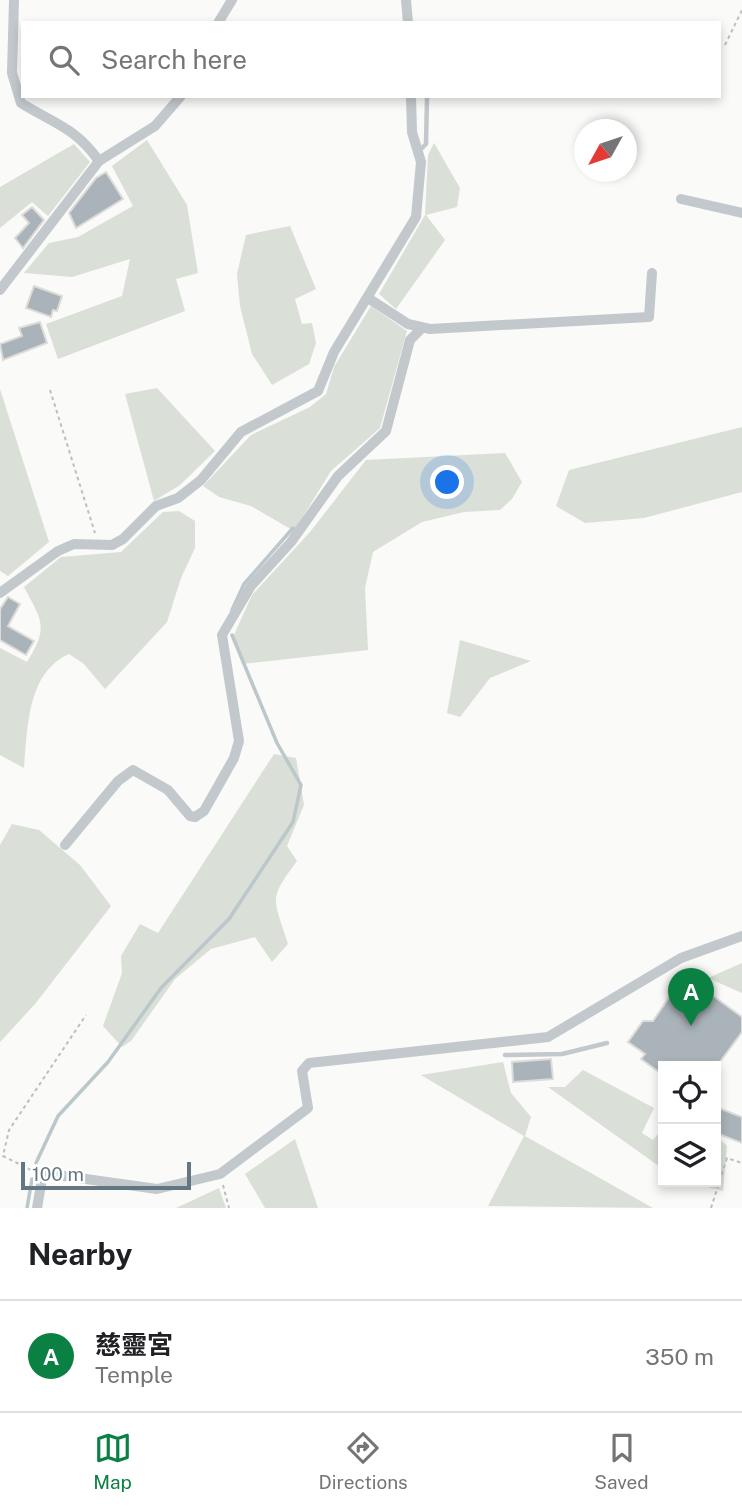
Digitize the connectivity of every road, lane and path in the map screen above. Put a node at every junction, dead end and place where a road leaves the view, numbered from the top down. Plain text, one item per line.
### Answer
1 (14, 0) edge
2 (232, 0) edge
3 (406, 0) edge
4 (742, 10) edge
5 (219, 21) edge
6 (408, 21) edge
7 (725, 45) dead end
8 (179, 98) edge
9 (411, 98) edge
10 (427, 99) dead end
11 (418, 152) junction
12 (99, 161) junction
13 (681, 199) dead end
14 (742, 213) edge
15 (652, 273) dead end
16 (0, 290) edge
17 (368, 298) junction
18 (422, 328) junction
19 (50, 390) dead end
20 (99, 544) junction
21 (3, 587) edge
22 (65, 845) dead end
23 (742, 936) edge
24 (86, 1015) dead end
25 (607, 1043) dead end
26 (505, 1055) dead end
27 (742, 1163) edge
28 (43, 1173) junction
29 (220, 1174) junction
30 (37, 1208) edge
31 (229, 1208) edge
32 (711, 1208) edge

1 - 12 street
2 - 5 street
3 - 6 street
4 - 7 path
8 - 12 street
9 - 11 street
10 - 11 lane
11 - 17 street
12 - 16 street
13 - 14 street
15 - 18 street
17 - 18 street
17 - 20 street
18 - 22 street
19 - 20 path
20 - 21 street
23 - 29 street
24 - 28 path
25 - 26 lane
27 - 32 path
28 - 29 street
28 - 30 street
29 - 31 path

